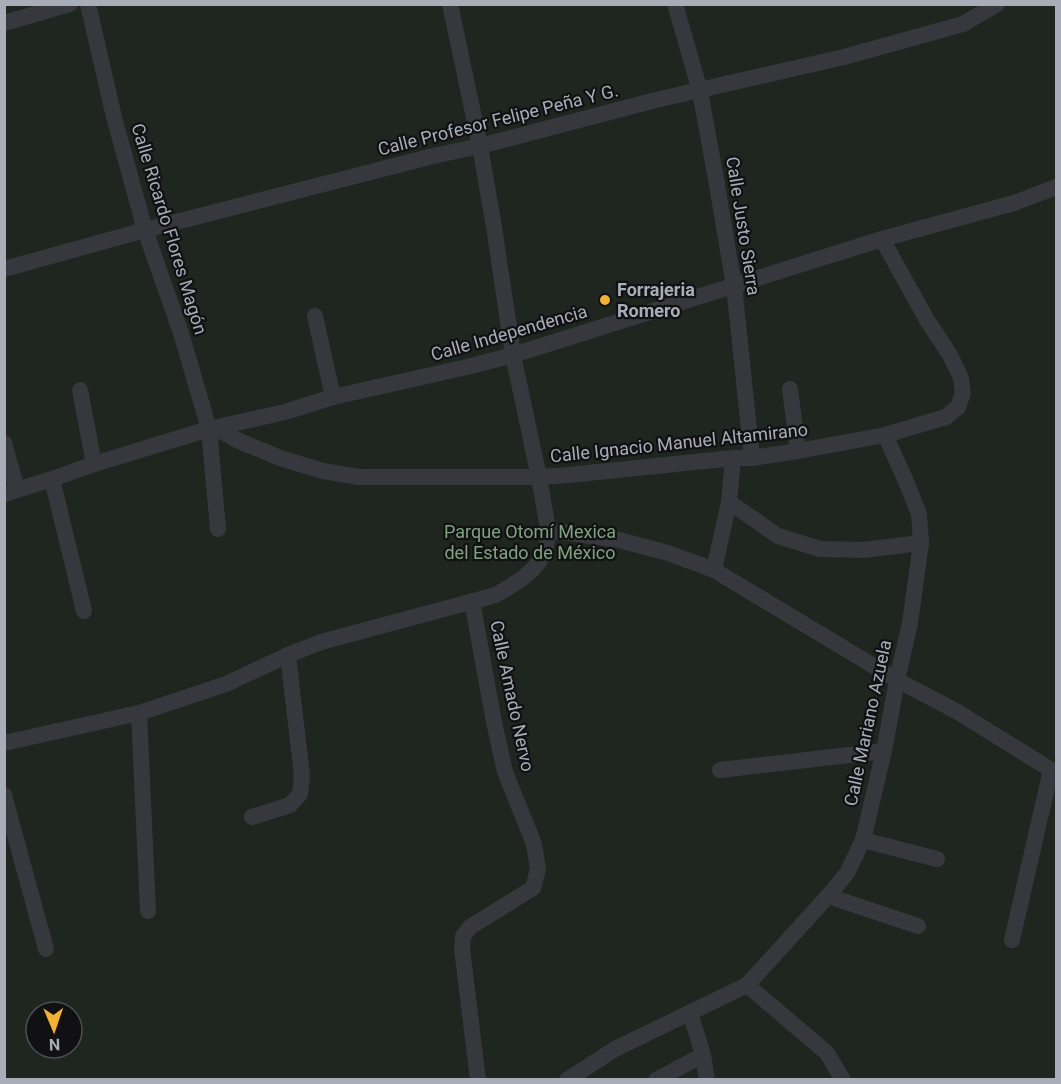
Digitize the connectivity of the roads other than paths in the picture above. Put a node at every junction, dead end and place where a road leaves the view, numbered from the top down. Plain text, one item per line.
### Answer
1 (70, 4) edge
2 (88, 4) edge
3 (450, 4) edge
4 (675, 4) edge
5 (997, 4) edge
6 (4, 23) edge
7 (700, 91) junction
8 (480, 146) junction
9 (1056, 188) edge
10 (145, 230) junction
11 (882, 239) junction
12 (4, 269) edge
13 (734, 286) junction
14 (315, 316) dead end
15 (513, 355) junction
16 (790, 389) dead end
17 (80, 390) dead end
18 (333, 397) junction
19 (212, 429) junction
20 (885, 435) junction
21 (4, 442) edge
22 (798, 451) junction
23 (733, 458) junction
24 (752, 458) junction
25 (94, 464) junction
26 (539, 477) junction
27 (52, 479) junction
28 (11, 492) edge
29 (729, 502) junction
30 (218, 529) dead end
31 (548, 530) junction
32 (921, 543) junction
33 (714, 570) junction
34 (472, 601) junction
35 (84, 611) dead end
36 (288, 655) junction
37 (897, 680) junction
38 (139, 713) junction
39 (4, 743) edge
40 (884, 751) junction
41 (720, 770) dead end
42 (1054, 771) edge
43 (4, 795) edge
44 (252, 817) dead end
45 (863, 840) junction
46 (937, 859) dead end
47 (828, 896) junction
48 (148, 911) dead end
49 (918, 926) dead end
50 (1012, 940) dead end
51 (46, 949) dead end
52 (747, 985) junction
53 (690, 1012) junction
54 (703, 1055) junction
55 (478, 1080) edge
56 (567, 1080) edge
57 (656, 1080) edge
58 (707, 1080) edge
59 (843, 1080) edge

1 - 6 street
2 - 10 street, Calle Ricardo Flores Magón
3 - 8 street
4 - 7 street, Calle Justo Sierra
5 - 7 street, Calle Profesor Felipe Peña Y G.
7 - 8 street, Calle Profesor Felipe Peña Y G.
7 - 13 street, Calle Justo Sierra
8 - 10 street, Calle Profesor Felipe Peña Y G.
8 - 15 street
9 - 11 street, Calle Independencia
10 - 12 street, Calle Profesor Felipe Peña Y G.
10 - 19 street, Calle Ricardo Flores Magón
11 - 13 street, Calle Independencia
11 - 20 street, Calle Ignacio Manuel Altamirano
13 - 15 street, Calle Independencia
13 - 24 street, Calle Justo Sierra
14 - 18 street
15 - 18 street, Calle Independencia
15 - 26 street
16 - 22 street
17 - 25 street
18 - 19 street, Calle Independencia
19 - 25 street, Calle Independencia
19 - 26 street, Calle Ignacio Manuel Altamirano
19 - 30 street, Calle Ricardo Flores Magón
20 - 22 street, Calle Ignacio Manuel Altamirano
20 - 32 street, Calle Mariano Azuela
21 - 28 street
22 - 24 street, Calle Ignacio Manuel Altamirano
23 - 24 street, Calle Ignacio Manuel Altamirano
23 - 26 street, Calle Ignacio Manuel Altamirano
23 - 29 street
25 - 27 street, Calle Independencia
26 - 31 street
27 - 28 street, Calle Independencia
27 - 35 street
29 - 32 street
29 - 33 street
31 - 33 street
31 - 34 street
32 - 37 street, Calle Mariano Azuela
33 - 37 street
34 - 36 street
34 - 55 street, Calle Amado Nervo
36 - 38 street
36 - 44 street
37 - 40 street, Calle Mariano Azuela
37 - 42 street
38 - 39 street
38 - 48 street
40 - 41 street
40 - 45 street, Calle Mariano Azuela
42 - 50 street
43 - 51 street
45 - 46 street
45 - 47 street, Calle Mariano Azuela
47 - 49 street
47 - 52 street, Calle Mariano Azuela
52 - 53 street
52 - 59 street
53 - 54 street
53 - 56 street
54 - 57 street
54 - 58 street

